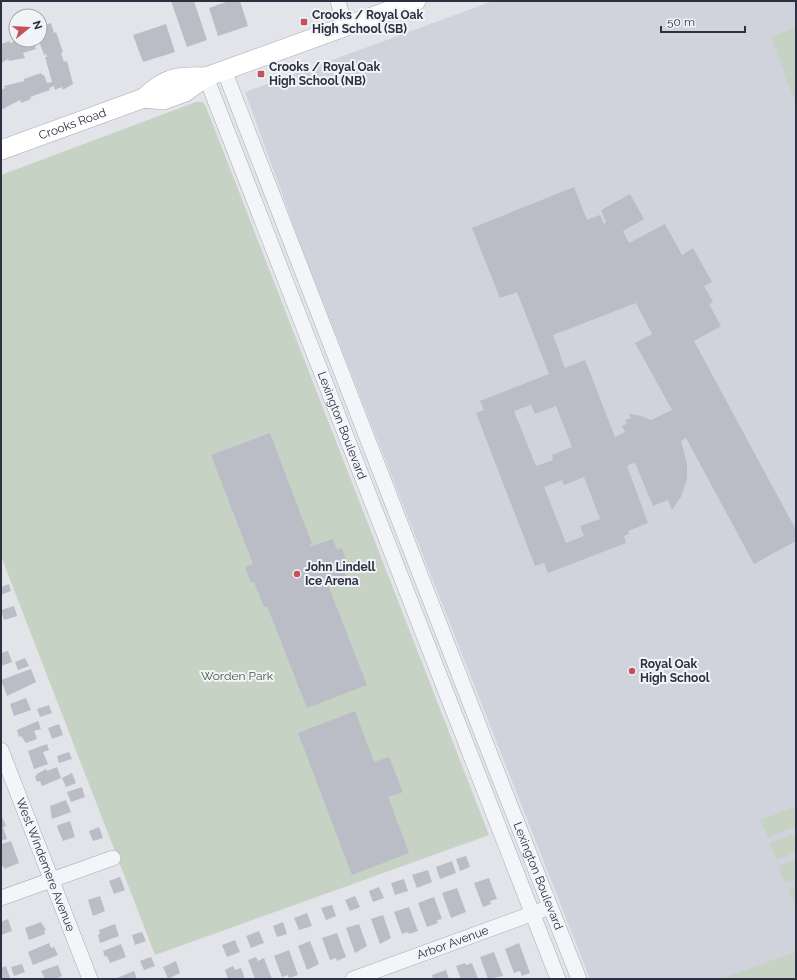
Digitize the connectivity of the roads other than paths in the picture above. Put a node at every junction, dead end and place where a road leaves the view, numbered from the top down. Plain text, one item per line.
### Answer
1 (338, 1) edge
2 (416, 1) edge
3 (346, 26) junction
4 (224, 70) junction
5 (206, 77) junction
6 (246, 126) junction
7 (228, 134) junction
8 (1, 150) edge
9 (265, 228) junction
10 (286, 230) junction
11 (327, 335) junction
12 (310, 342) junction
13 (392, 502) junction
14 (374, 509) junction
15 (416, 564) junction
16 (399, 571) junction
17 (459, 674) junction
18 (441, 682) junction
19 (1, 750) edge
20 (497, 772) junction
21 (479, 779) junction
22 (113, 858) dead end
23 (51, 880) junction
24 (1, 898) edge
25 (551, 907) junction
26 (532, 914) junction
27 (90, 979) edge
28 (353, 979) edge
29 (558, 979) edge
30 (579, 979) edge

1 - 3 street
2 - 3 main road, Crooks Road
3 - 4 main road, Crooks Road
4 - 5 main road, Crooks Road
4 - 6 street, Lexington Boulevard
5 - 7 street, Lexington Boulevard
5 - 8 main road, Crooks Road
6 - 7 street
6 - 10 street, Lexington Boulevard
7 - 9 street, Lexington Boulevard
9 - 10 street
9 - 12 street, Lexington Boulevard
10 - 11 street, Lexington Boulevard
11 - 12 street
11 - 13 street, Lexington Boulevard
12 - 14 street, Lexington Boulevard
13 - 14 street
13 - 15 street, Lexington Boulevard
14 - 16 street, Lexington Boulevard
15 - 16 street
15 - 17 street, Lexington Boulevard
16 - 18 street, Lexington Boulevard
17 - 18 street
17 - 20 street, Lexington Boulevard
18 - 21 street, Lexington Boulevard
19 - 23 street, West Windemere Avenue
20 - 21 street
20 - 25 street, Lexington Boulevard
21 - 26 street, Lexington Boulevard
22 - 23 street
23 - 24 street
23 - 27 street, West Windemere Avenue
25 - 26 street, Arbor Avenue
25 - 30 street, Lexington Boulevard
26 - 28 street, Arbor Avenue
26 - 29 street, Lexington Boulevard

